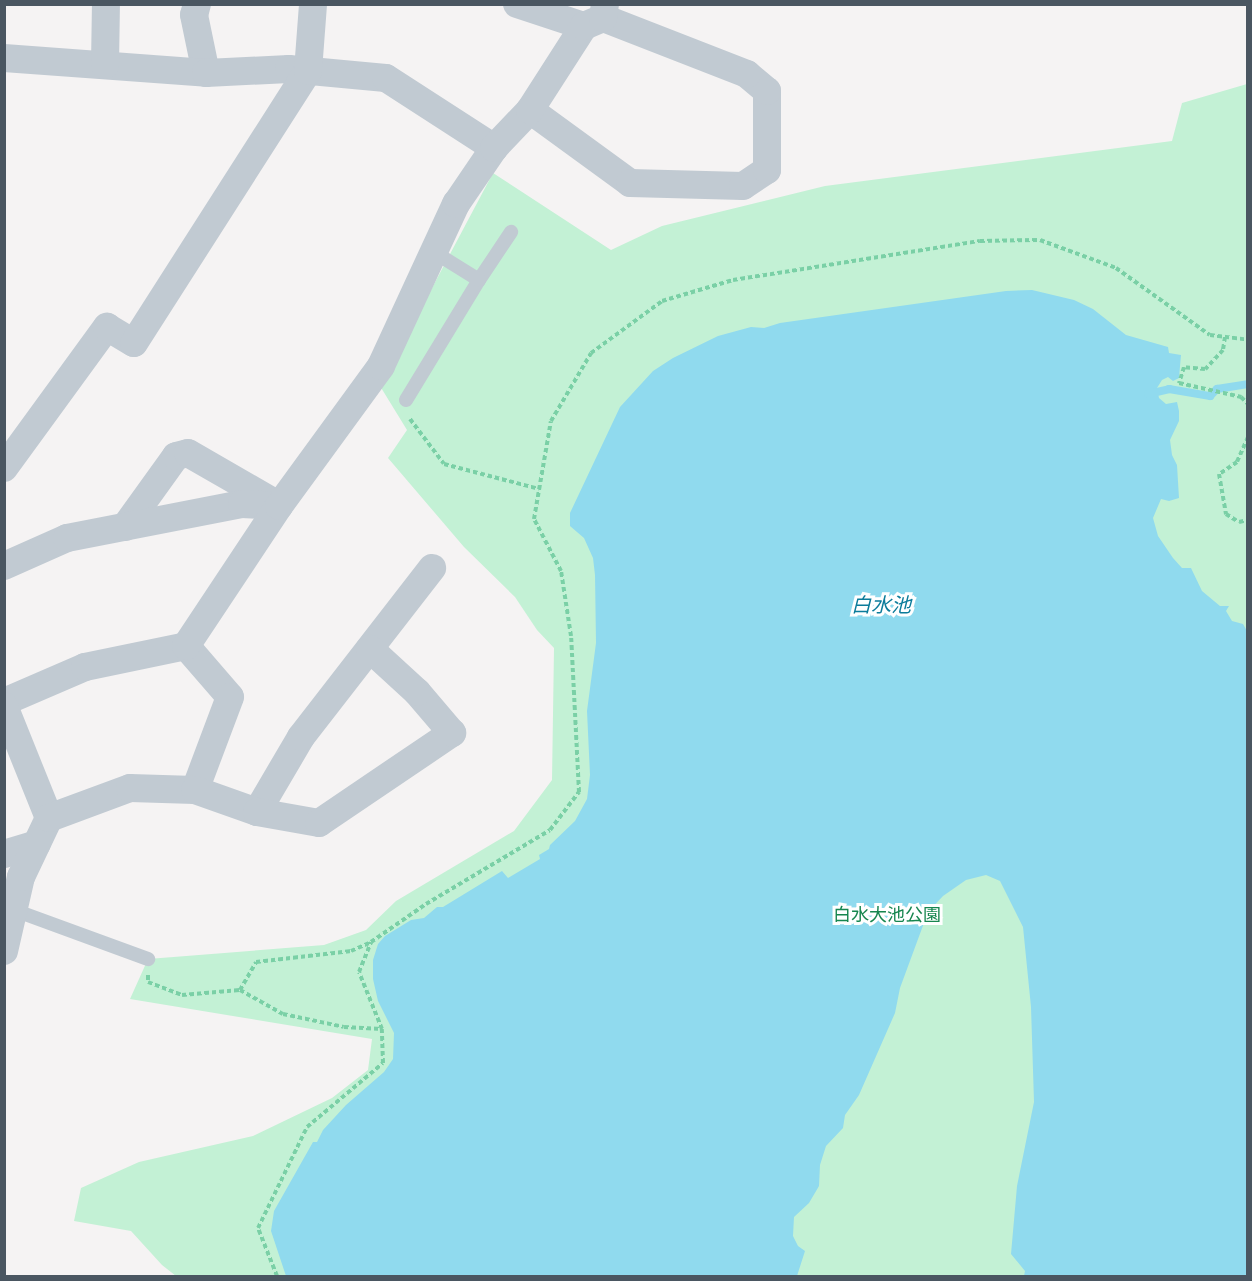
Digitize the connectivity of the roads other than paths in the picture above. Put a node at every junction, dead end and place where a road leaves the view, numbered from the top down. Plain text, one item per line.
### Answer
1 (106, 4) edge
2 (197, 4) edge
3 (313, 4) edge
4 (517, 4) edge
5 (597, 16) edge
6 (4, 58) edge
7 (105, 65) junction
8 (308, 71) junction
9 (206, 73) junction
10 (530, 110) junction
11 (494, 148) junction
12 (510, 232) dead end
13 (434, 252) junction
14 (479, 280) junction
15 (406, 400) road end
16 (4, 468) edge
17 (279, 506) junction
18 (125, 527) junction
19 (4, 566) edge
20 (432, 568) dead end
21 (186, 646) junction
22 (370, 649) junction
23 (4, 704) edge
24 (195, 790) junction
25 (257, 812) junction
26 (49, 818) junction
27 (36, 844) junction
28 (4, 854) edge
29 (14, 910) junction
30 (4, 951) edge
31 (148, 959) road end

1 - 7 street
2 - 9 street
3 - 8 street
4 - 5 street
5 - 10 street
5 - 10 street
6 - 7 street
7 - 9 street
8 - 9 street
8 - 11 street
8 - 16 street
10 - 11 street
11 - 13 street
12 - 14 lane
13 - 14 lane
13 - 17 street
14 - 15 lane
17 - 18 street
17 - 18 street
17 - 21 street
18 - 19 street
20 - 22 street
21 - 23 street
21 - 24 street
22 - 25 street
22 - 25 street
23 - 26 street
24 - 25 street
24 - 26 street
26 - 27 street
27 - 28 street
27 - 29 street
29 - 30 street
29 - 31 lane

